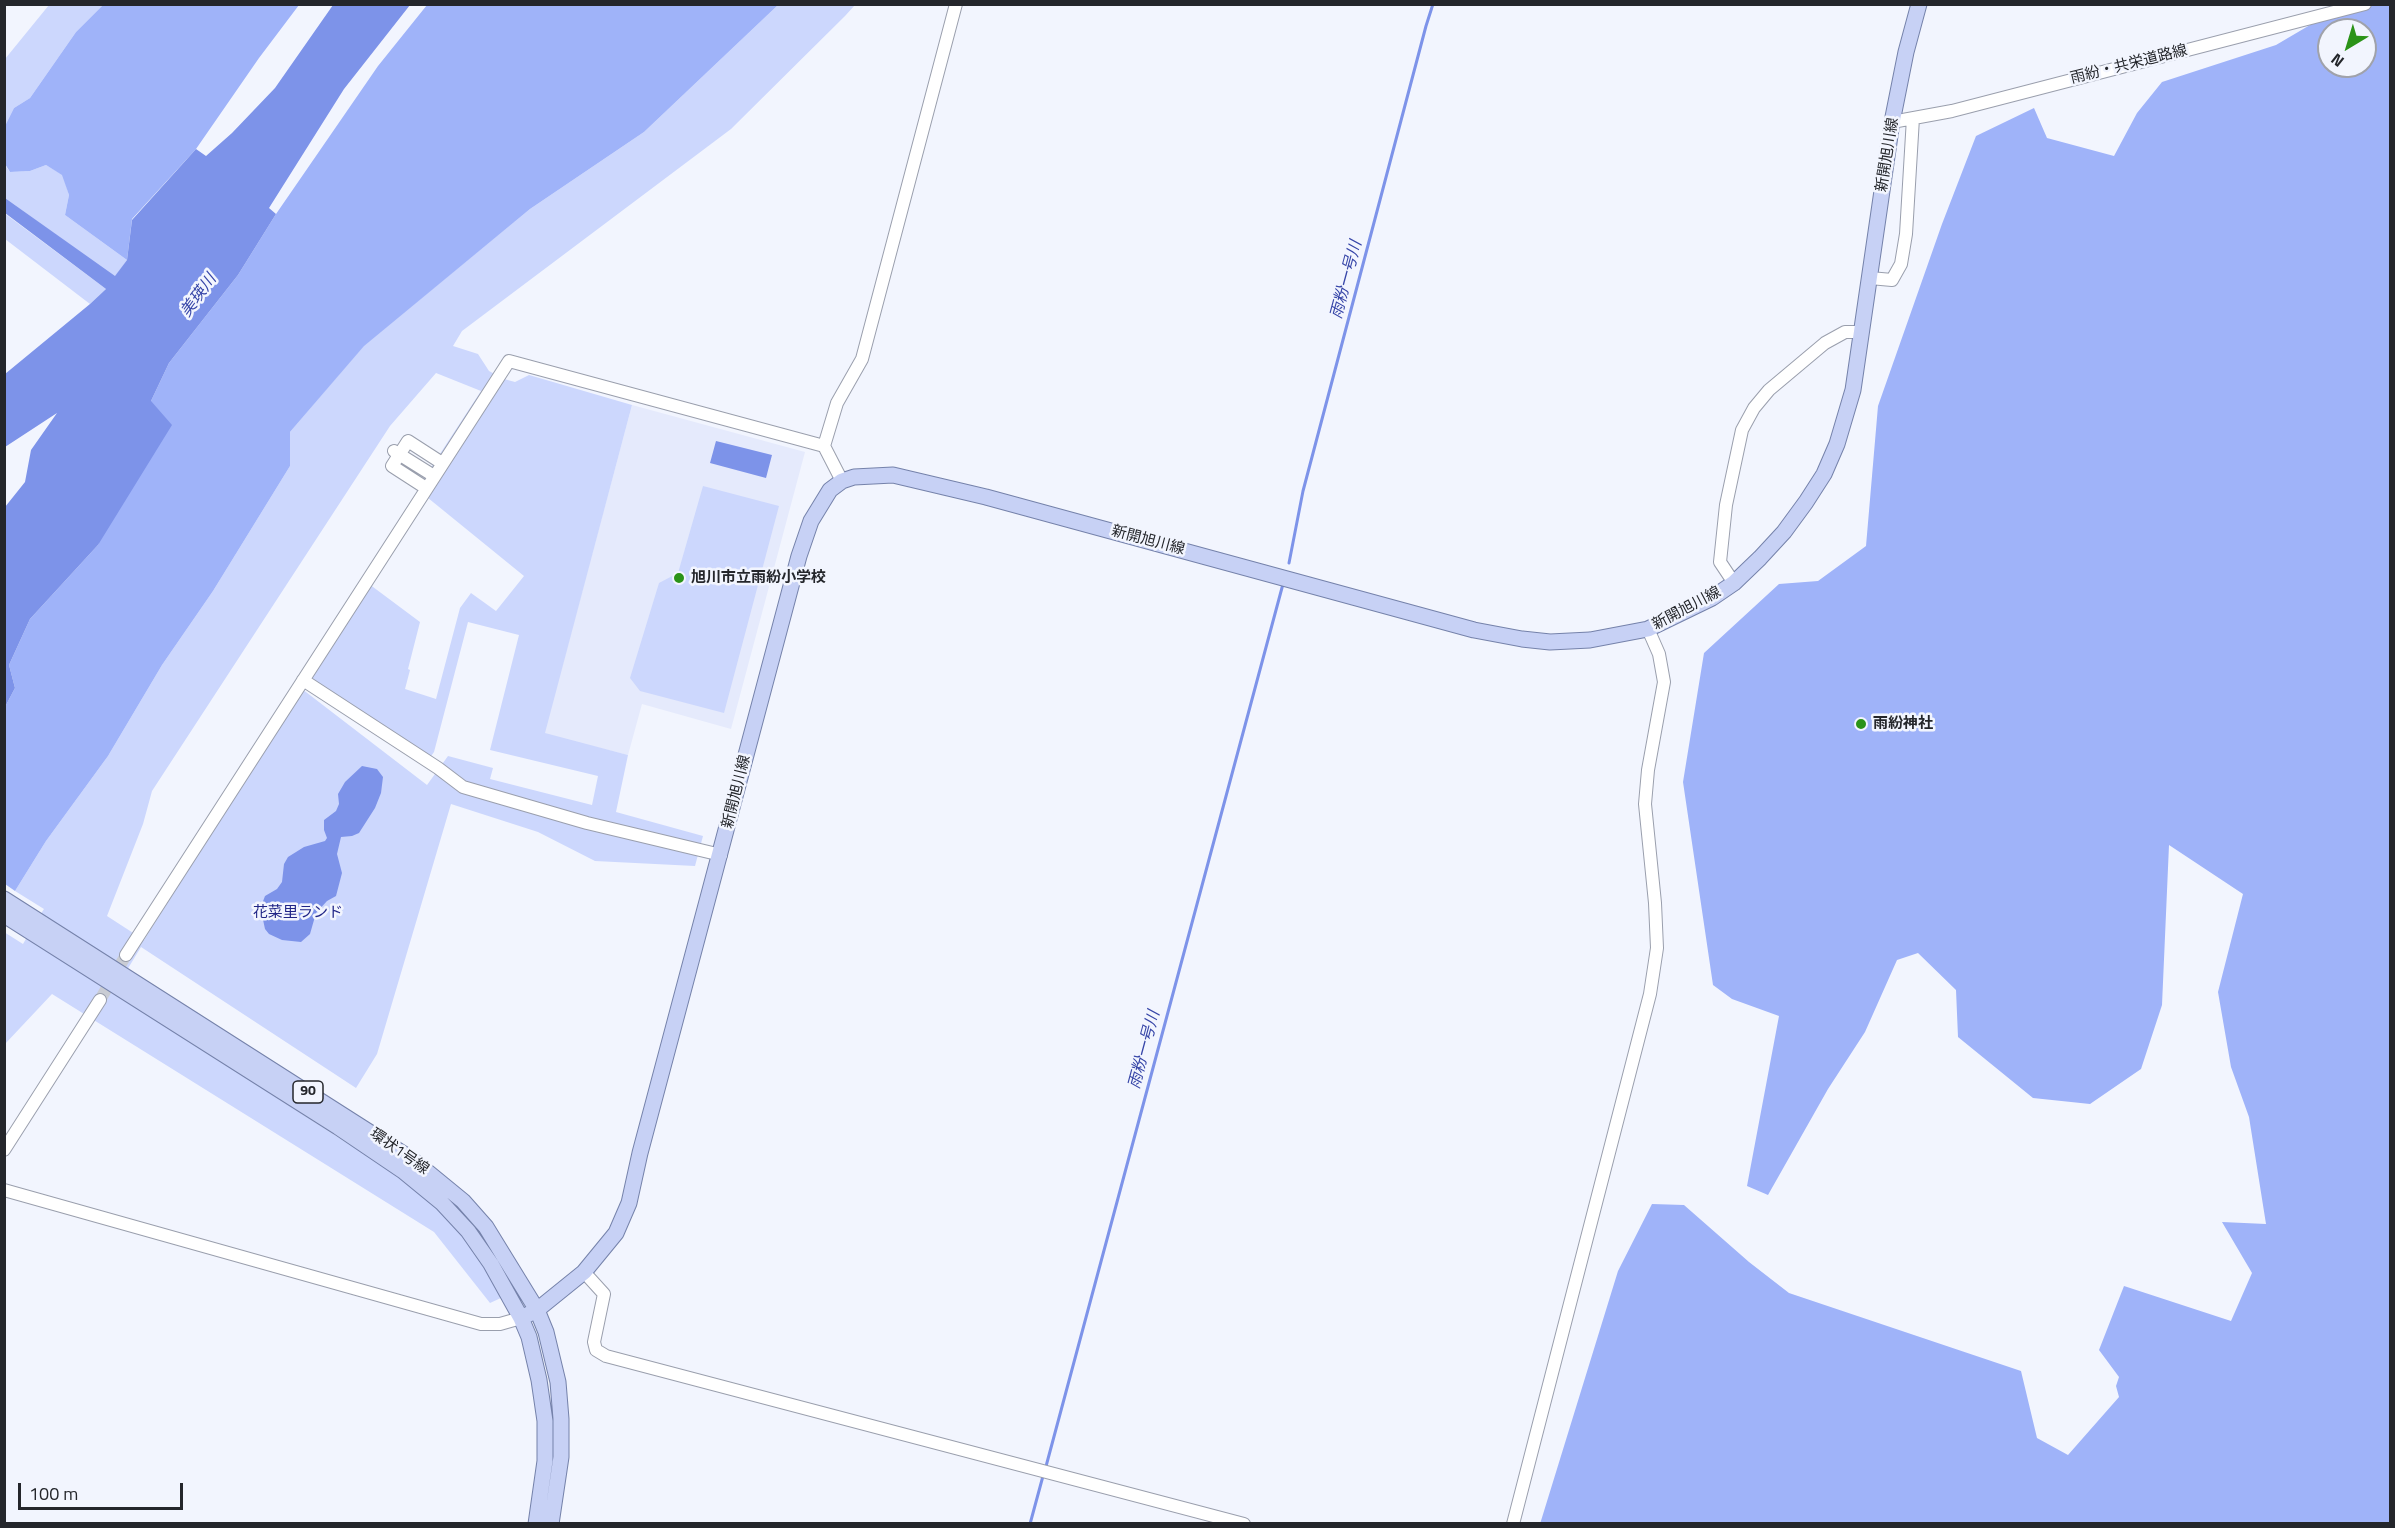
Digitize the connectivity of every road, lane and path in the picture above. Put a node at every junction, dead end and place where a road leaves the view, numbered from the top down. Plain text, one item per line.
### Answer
1 (956, 4) edge
2 (1919, 4) edge
3 (2365, 4) edge
4 (1913, 118) junction
5 (1892, 122) junction
6 (1870, 278) junction
7 (1862, 332) junction
8 (824, 446) junction
9 (401, 455) junction
10 (442, 463) junction
11 (434, 476) junction
12 (842, 481) junction
13 (426, 488) junction
14 (1734, 583) junction
15 (1648, 629) junction
16 (303, 680) junction
17 (721, 855) junction
18 (4, 899) edge
19 (4, 915) edge
20 (34, 926) junction
21 (126, 955) tunnel mouth
22 (99, 1000) tunnel mouth
23 (4, 1150) edge
24 (4, 1190) edge
25 (584, 1272) junction
26 (537, 1310) junction
27 (522, 1318) junction
28 (536, 1524) edge
29 (551, 1524) edge
30 (1244, 1524) edge
31 (1513, 1524) edge

1 - 8 street
2 - 5 main road, 新開旭川線
3 - 4 street, 雨紛・共栄道路線
4 - 5 street, 雨紛・共栄道路線
4 - 6 street
5 - 6 main road, 新開旭川線
6 - 7 main road, 新開旭川線
7 - 14 main road, 新開旭川線
7 - 14 street
8 - 10 street
8 - 12 street
9 - 10 street
9 - 11 street
9 - 13 street
10 - 11 street
11 - 13 street
12 - 15 main road, 新開旭川線
12 - 17 main road, 新開旭川線
13 - 16 street
14 - 15 main road, 新開旭川線
15 - 31 street
16 - 17 street
16 - 21 street
17 - 25 main road, 新開旭川線
18 - 20 main road, 90
19 - 20 main road, 90
20 - 26 main road, 環状1号線 / 90
20 - 27 main road, 環状1号線 / 90
22 - 23 street
24 - 27 street
25 - 26 main road, 新開旭川線
25 - 30 street
26 - 27 main road, 新開旭川線
26 - 29 main road, 環状1号線 / 90
27 - 28 main road, 環状1号線 / 90

